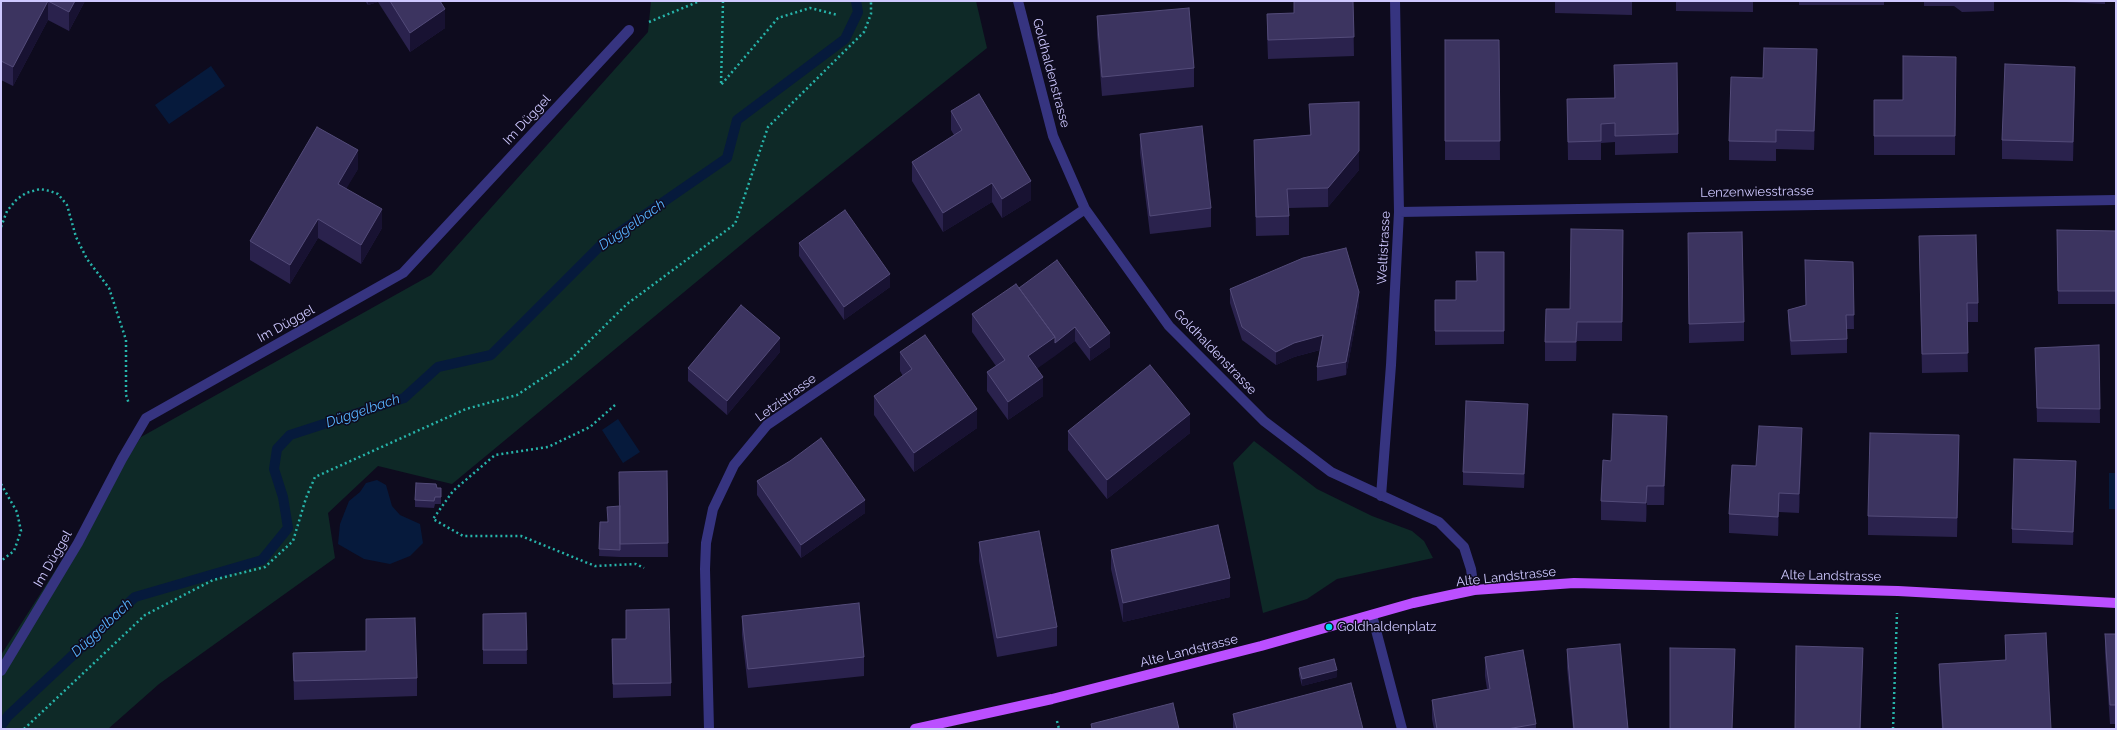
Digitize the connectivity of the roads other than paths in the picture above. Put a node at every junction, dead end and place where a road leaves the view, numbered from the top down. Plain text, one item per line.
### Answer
1 (1018, 1) edge
2 (1395, 1) edge
3 (630, 30) road end
4 (2116, 200) edge
5 (1085, 209) junction
6 (1399, 212) junction
7 (1381, 496) junction
8 (1474, 590) junction
9 (2116, 603) edge
10 (1372, 615) junction
11 (1, 671) edge
12 (709, 729) edge
13 (915, 729) edge
14 (1402, 729) edge

1 - 5 street, Goldhaldenstrasse
2 - 6 street, Weltistrasse
3 - 11 street, Im Düggel
4 - 6 street, Lenzenwiesstrasse
5 - 7 street, Goldhaldenstrasse
5 - 12 street, Letzistrasse
6 - 7 street, Weltistrasse
7 - 8 street, Goldhaldenstrasse
8 - 9 main road, Alte Landstrasse
8 - 10 main road, Alte Landstrasse
10 - 13 main road, Alte Landstrasse
10 - 14 street

